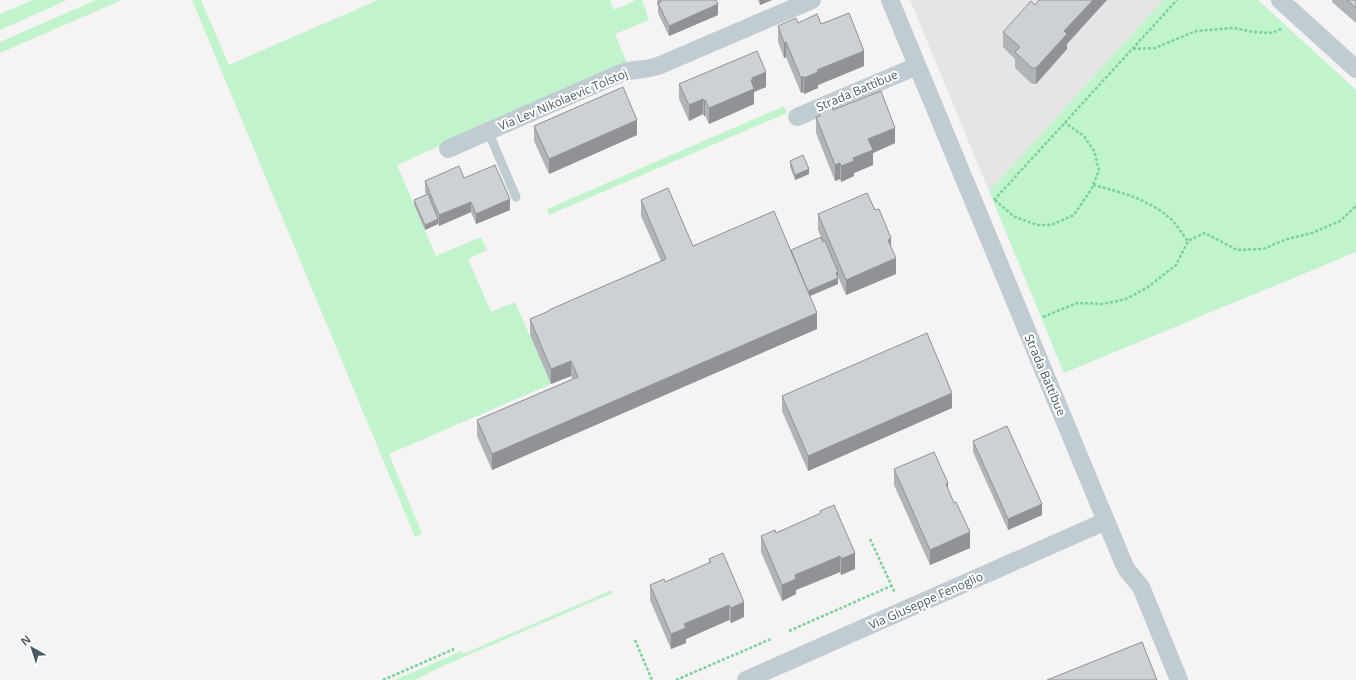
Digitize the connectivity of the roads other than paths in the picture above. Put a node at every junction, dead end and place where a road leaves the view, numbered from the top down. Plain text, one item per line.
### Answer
1 (812, 0) edge
2 (890, 0) edge
3 (1280, 0) edge
4 (917, 66) junction
5 (1356, 69) edge
6 (797, 117) dead end
7 (488, 132) junction
8 (448, 149) dead end
9 (516, 197) dead end
10 (1106, 521) junction
11 (746, 680) edge
12 (1179, 680) edge

1 - 7 street, Via Lev Nikolaevic Tolstoj
2 - 4 street, Strada Battibue
3 - 5 street
4 - 6 street, Strada Battibue
4 - 10 street, Strada Battibue
7 - 8 street, Via Lev Nikolaevic Tolstoj
7 - 9 lane
10 - 11 street, Via Giuseppe Fenoglio
10 - 12 street, Strada Battibue

